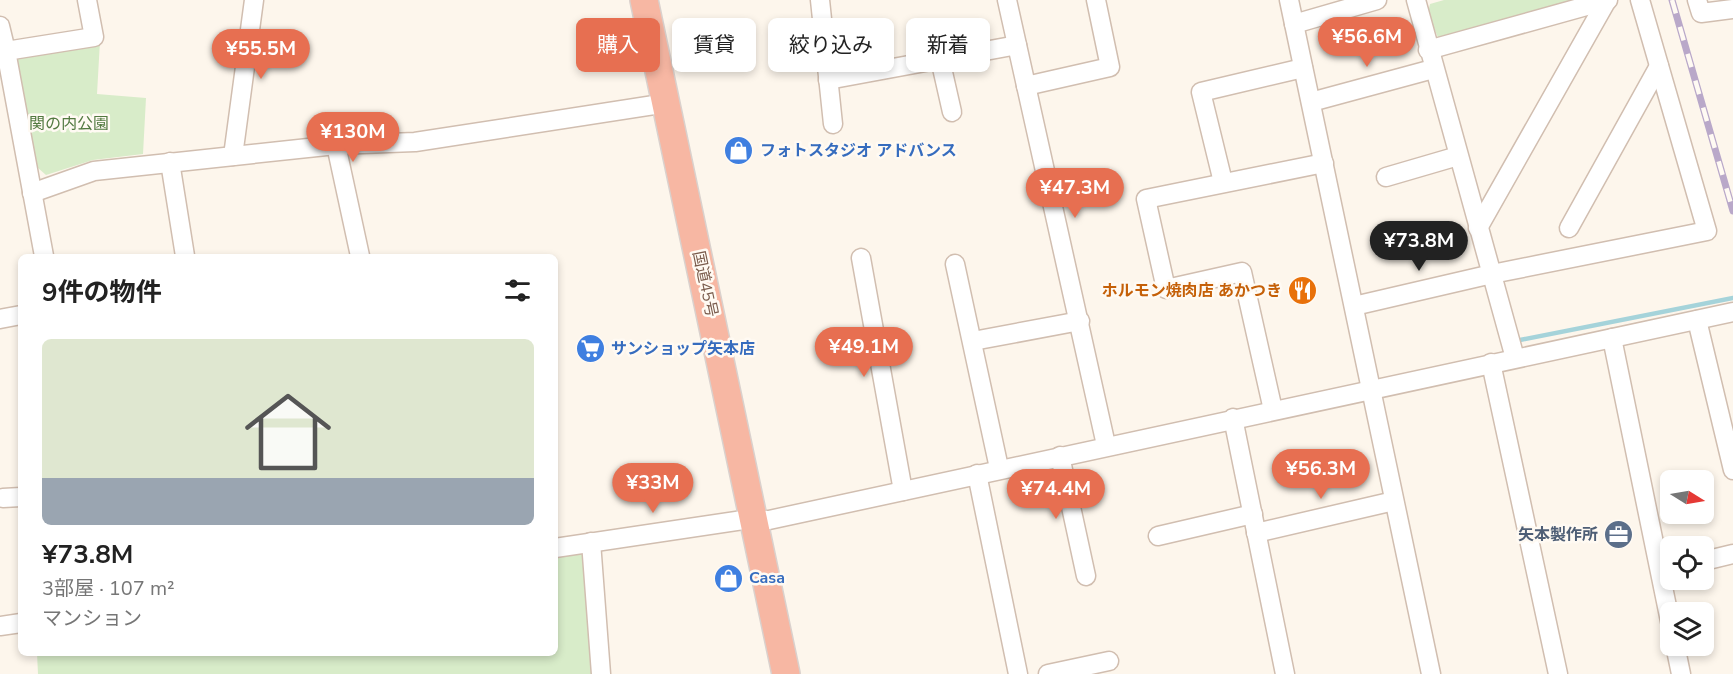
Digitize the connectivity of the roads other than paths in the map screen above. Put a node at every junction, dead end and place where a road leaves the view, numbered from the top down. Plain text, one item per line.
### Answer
1 (87, 0) edge
2 (254, 0) edge
3 (644, 0) edge
4 (820, 0) edge
5 (1007, 0) edge
6 (1096, 0) edge
7 (1289, 0) edge
8 (1377, 0) edge
9 (1416, 0) edge
10 (1607, 0) edge
11 (1640, 0) edge
12 (1697, 0) edge
13 (1733, 9) edge
14 (1294, 24) junction
15 (0, 26) edge
16 (1017, 45) junction
17 (990, 50) edge
18 (1428, 50) junction
19 (3, 52) edge
20 (906, 65) edge
21 (1659, 66) junction
22 (1303, 68) junction
23 (1433, 69) junction
24 (943, 72) edge
25 (828, 80) junction
26 (1026, 86) junction
27 (1311, 102) junction
28 (667, 103) junction
29 (952, 112) dead end
30 (833, 124) dead end
31 (336, 145) junction
32 (233, 156) junction
33 (1458, 156) junction
34 (170, 162) junction
35 (1324, 163) junction
36 (1386, 177) dead end
37 (1223, 182) junction
38 (32, 193) junction
39 (1478, 228) junction
40 (1569, 228) dead end
41 (44, 254) edge
42 (185, 254) edge
43 (360, 254) edge
44 (861, 258) dead end
45 (955, 264) dead end
46 (1492, 274) junction
47 (1354, 306) junction
48 (1733, 312) edge
49 (18, 316) edge
50 (0, 320) edge
51 (1697, 320) junction
52 (1080, 321) junction
53 (1612, 338) junction
54 (973, 341) junction
55 (1515, 358) junction
56 (1491, 363) junction
57 (1370, 389) junction
58 (1273, 410) junction
59 (1233, 418) junction
60 (1107, 445) junction
61 (1060, 456) junction
62 (999, 468) junction
63 (1733, 470) edge
64 (977, 474) junction
65 (903, 491) junction
66 (1, 494) edge
67 (18, 497) edge
68 (1394, 501) junction
69 (1252, 514) junction
70 (755, 520) junction
71 (1256, 533) junction
72 (1158, 536) dead end
73 (591, 542) junction
74 (558, 548) edge
75 (1660, 549) edge
76 (1733, 554) edge
77 (1714, 559) edge
78 (1086, 576) dead end
79 (18, 623) edge
80 (0, 626) edge
81 (1678, 656) edge
82 (1109, 661) dead end
83 (601, 674) edge
84 (786, 674) edge
85 (1018, 674) edge
86 (1048, 674) edge
87 (1285, 674) edge
88 (1431, 674) edge
89 (1558, 674) edge
90 (1682, 674) edge

1 - 19 street
2 - 32 street
3 - 28 highway, 国道45号
4 - 25 street
5 - 16 street
6 - 26 street
7 - 14 street
8 - 14 street
9 - 18 street
10 - 18 street
10 - 39 street
11 - 21 street
12 - 13 street
14 - 22 street
15 - 19 street
16 - 17 street
16 - 26 street
18 - 23 street
19 - 38 street
20 - 25 street
21 - 40 street
21 - 46 street
22 - 27 street
22 - 37 street
23 - 27 street
23 - 33 street
24 - 29 street
25 - 30 street
26 - 52 street
27 - 35 street
28 - 31 street
28 - 70 highway, 国道45号
31 - 32 street
31 - 43 street
32 - 34 street
33 - 36 street
33 - 39 street
34 - 38 street
34 - 42 street
35 - 37 street
35 - 47 street
37 - 58 street
38 - 41 street
39 - 46 street
44 - 65 street
45 - 54 street
46 - 47 street
46 - 55 street
47 - 57 street
48 - 51 street
49 - 50 street
51 - 53 street
51 - 63 street
52 - 54 street
52 - 60 street
53 - 55 street
53 - 75 street
54 - 62 street
55 - 56 street
56 - 57 street
56 - 89 street
57 - 58 street
57 - 68 street
58 - 59 street
59 - 60 street
59 - 69 street
60 - 61 street
61 - 62 street
61 - 78 street
62 - 64 street
64 - 65 street
64 - 85 street
65 - 70 street
66 - 67 street
68 - 71 street
68 - 88 street
69 - 71 street
69 - 72 street
70 - 73 street
70 - 84 highway, 国道45号
71 - 87 street
73 - 74 street
73 - 83 street
76 - 77 street
79 - 80 street
81 - 90 street
82 - 86 street

